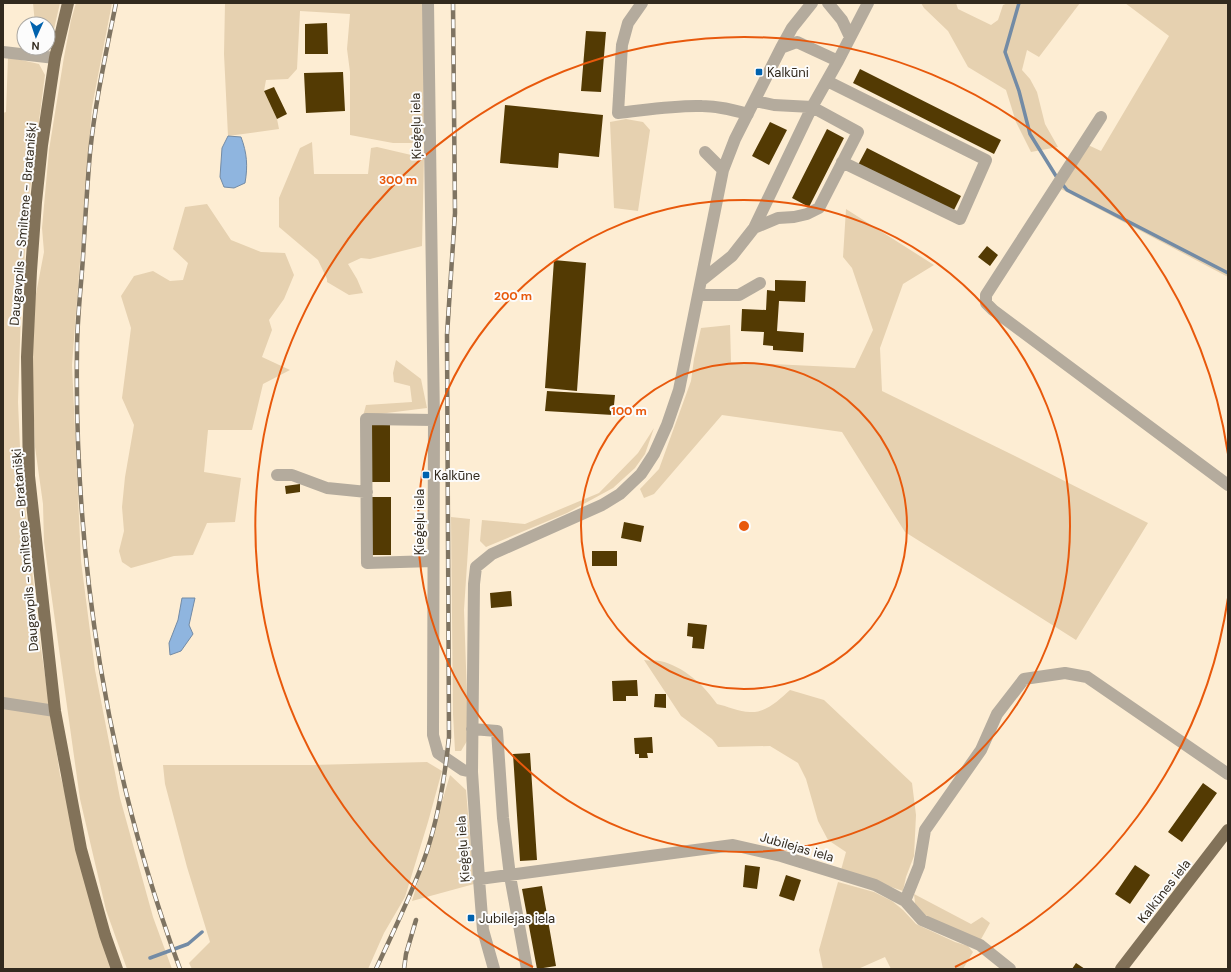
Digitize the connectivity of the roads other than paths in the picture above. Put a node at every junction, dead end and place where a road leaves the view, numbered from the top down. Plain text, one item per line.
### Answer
1 (68, 3) edge
2 (428, 3) edge
3 (642, 3) edge
4 (812, 3) edge
5 (828, 3) edge
6 (868, 3) edge
7 (850, 37) junction
8 (781, 48) junction
9 (3, 52) edge
10 (54, 58) junction
11 (838, 61) junction
12 (827, 82) junction
13 (755, 101) junction
14 (812, 107) junction
15 (748, 114) junction
16 (1101, 117) dead end
17 (705, 152) dead end
18 (842, 162) junction
19 (723, 170) junction
20 (754, 228) junction
21 (702, 280) junction
22 (760, 283) dead end
23 (699, 295) junction
24 (434, 420) junction
25 (277, 475) dead end
26 (1228, 485) edge
27 (367, 492) junction
28 (433, 561) junction
29 (3, 703) edge
30 (55, 711) junction
31 (472, 729) junction
32 (472, 772) junction
33 (1228, 774) edge
34 (1228, 830) edge
35 (510, 876) junction
36 (479, 879) junction
37 (905, 901) junction
38 (117, 969) edge
39 (494, 969) edge
40 (527, 969) edge
41 (1010, 969) edge
42 (1121, 969) edge

1 - 10 main road, Daugavpils - Smiltene - Bratanišķi
2 - 24 street, Ķieģeļu iela
3 - 15 street
4 - 8 street
5 - 7 street
6 - 7 street
7 - 11 street
8 - 11 street
8 - 13 street
9 - 10 street
10 - 30 main road, Daugavpils - Smiltene - Bratanišķi
11 - 12 street
12 - 14 street
12 - 18 street
13 - 14 street
13 - 15 street
14 - 18 street
14 - 20 street
15 - 19 street
16 - 26 street
17 - 19 street
18 - 20 street
19 - 21 street
20 - 21 street
21 - 23 street
22 - 23 street
23 - 31 street
24 - 27 street
24 - 28 street, Ķieģeļu iela
25 - 27 street
27 - 28 street
28 - 32 street, Ķieģeļu iela
29 - 30 street
30 - 38 main road, Daugavpils - Smiltene - Bratanišķi
31 - 32 street
31 - 35 street
32 - 36 street, Ķieģeļu iela
33 - 37 street
34 - 42 main road, Kalkūnes iela
35 - 36 street, Jubilejas iela
35 - 37 street, Jubilejas iela
35 - 40 street
36 - 39 street, Ķieģeļu iela
37 - 41 street, Jubilejas iela

